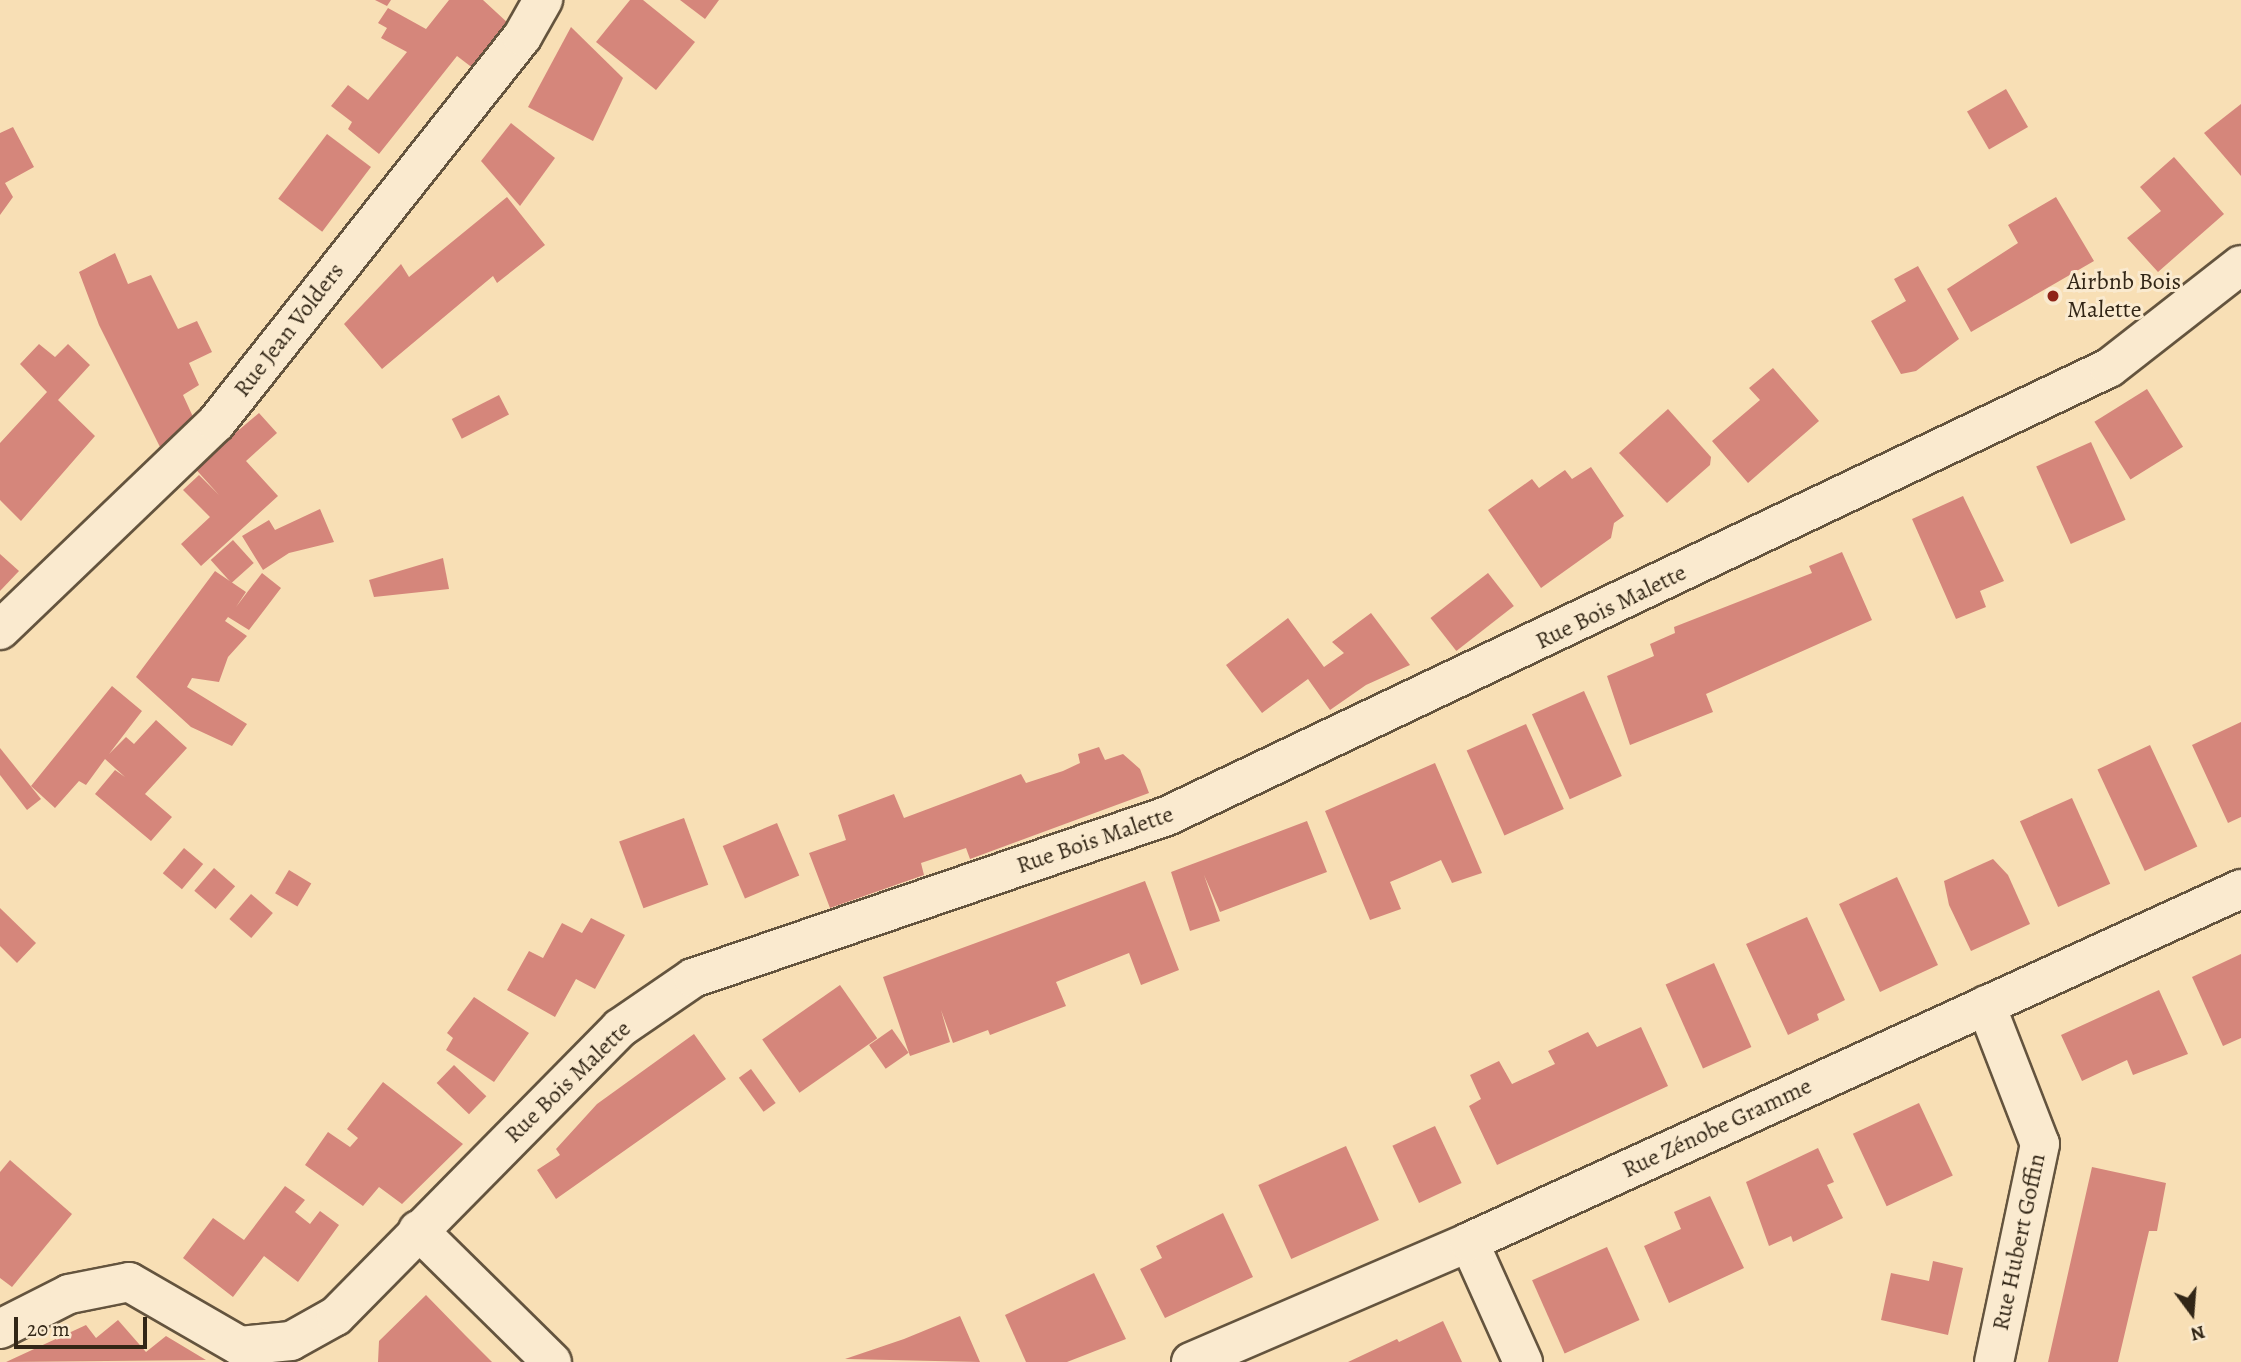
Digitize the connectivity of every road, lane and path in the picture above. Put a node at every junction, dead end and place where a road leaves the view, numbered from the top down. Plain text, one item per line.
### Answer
1 (543, 0) edge
2 (2241, 265) edge
3 (0, 630) edge
4 (2241, 889) edge
5 (1986, 1005) junction
6 (418, 1230) junction
7 (1469, 1242) junction
8 (0, 1329) edge
9 (552, 1362) edge
10 (1191, 1362) edge
11 (1523, 1362) edge
12 (1994, 1362) edge

1 - 3 street, Rue Jean Volders
2 - 6 street, Rue Bois Malette
4 - 5 street, Rue Zénobe Gramme
5 - 7 street, Rue Zénobe Gramme
5 - 12 street, Rue Hubert Goffin
6 - 8 street, Rue Bois Malette
6 - 9 street
7 - 10 street, Rue Zénobe Gramme
7 - 11 street

